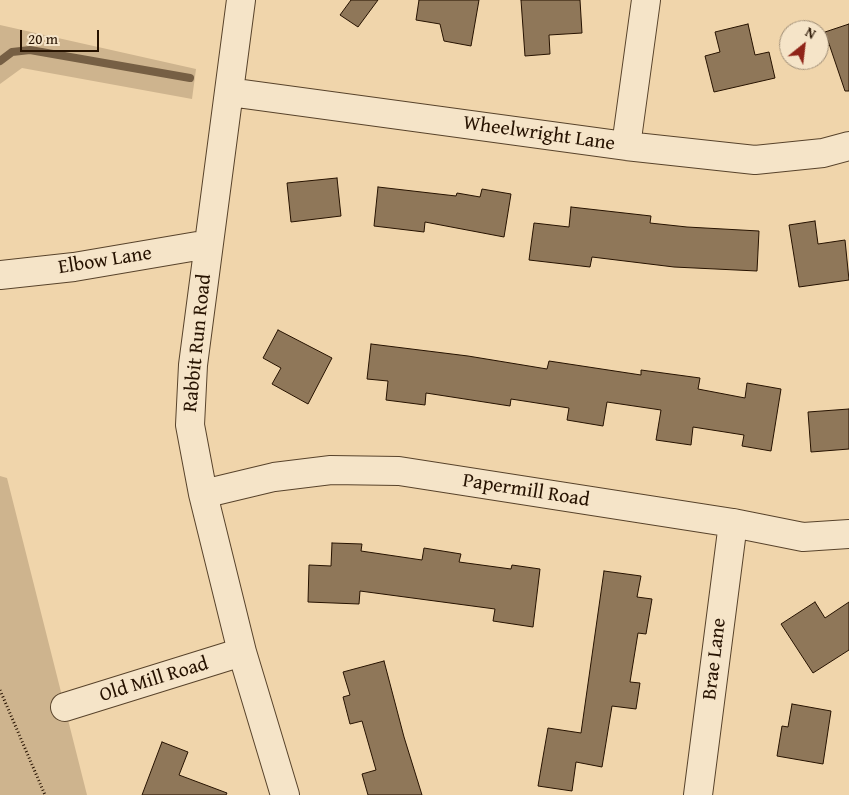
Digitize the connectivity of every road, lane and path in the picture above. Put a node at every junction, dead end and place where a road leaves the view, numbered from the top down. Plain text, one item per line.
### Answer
1 (241, 0) edge
2 (646, 0) edge
3 (229, 92) junction
4 (626, 146) junction
5 (849, 146) edge
6 (209, 244) junction
7 (0, 275) edge
8 (203, 494) junction
9 (733, 523) junction
10 (849, 534) edge
11 (242, 652) junction
12 (0, 690) edge
13 (65, 707) dead end
14 (45, 795) edge
15 (285, 795) edge
16 (698, 795) edge

1 - 3 street, Rabbit Run Road
2 - 4 street
3 - 4 street, Wheelwright Lane
3 - 6 street, Rabbit Run Road
4 - 5 street, Wheelwright Lane
6 - 7 street, Elbow Lane
6 - 8 street, Rabbit Run Road
8 - 9 street, Papermill Road
8 - 11 street, Rabbit Run Road
9 - 10 street, Papermill Road
9 - 16 street, Brae Lane
11 - 13 street, Old Mill Road
11 - 15 street, Rabbit Run Road
12 - 14 path

